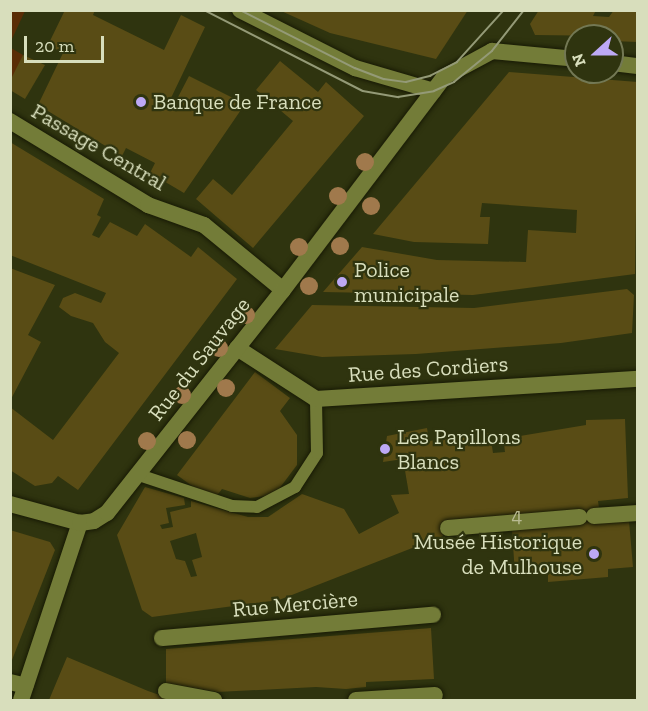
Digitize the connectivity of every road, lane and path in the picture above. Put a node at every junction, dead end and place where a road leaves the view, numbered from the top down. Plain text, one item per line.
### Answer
1 (240, 10) edge
2 (564, 58) edge
3 (434, 91) junction
4 (10, 121) edge
5 (283, 290) junction
6 (237, 348) junction
7 (638, 379) edge
8 (316, 399) junction
9 (136, 474) junction
10 (10, 504) edge
11 (638, 513) edge
12 (80, 523) junction
13 (448, 528) dead end
14 (433, 615) dead end
15 (162, 638) dead end
16 (19, 690) edge
17 (166, 692) dead end
18 (435, 695) dead end
19 (213, 700) edge
20 (356, 700) edge

1 - 3 street
2 - 3 street, Rue du Sauvage
3 - 5 street, Rue du Sauvage
4 - 5 street, Passage Central
5 - 6 street, Rue du Sauvage
6 - 8 street
6 - 9 street, Rue du Sauvage
7 - 8 street, Rue des Cordiers
8 - 9 lane
9 - 12 street, Rue du Sauvage
10 - 12 street
11 - 13 street
12 - 16 street
14 - 15 street, Rue Mercière
17 - 19 street
18 - 20 street

